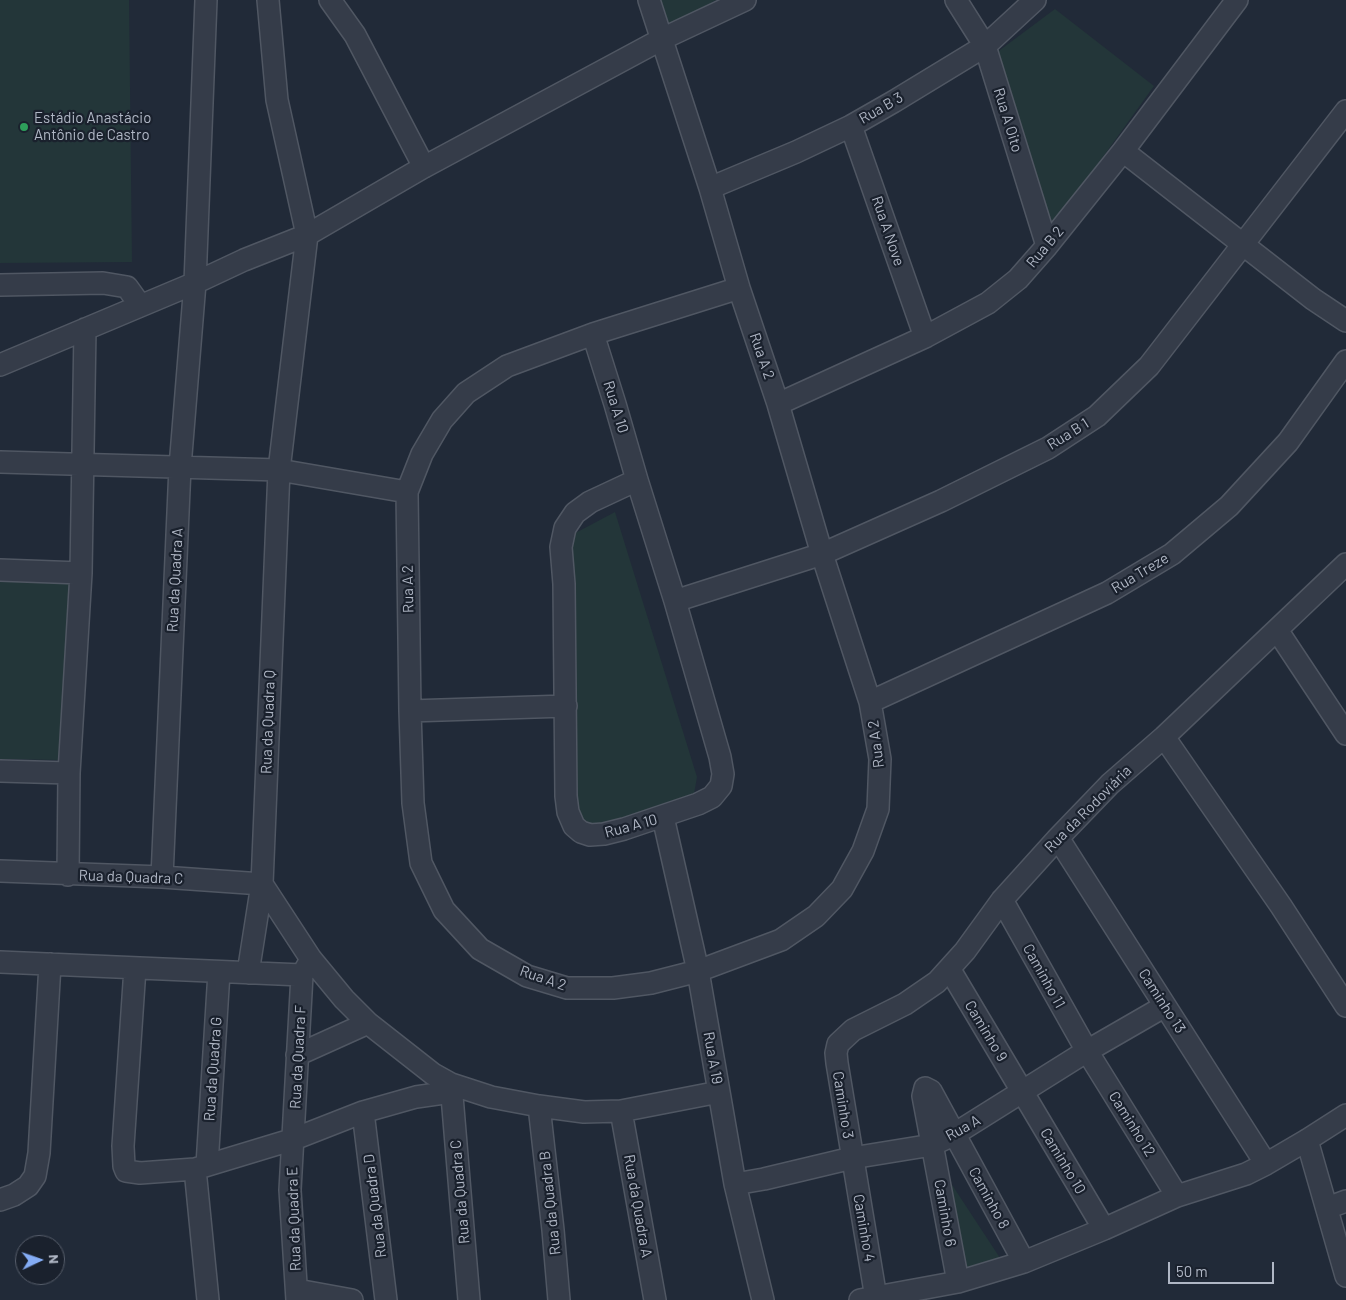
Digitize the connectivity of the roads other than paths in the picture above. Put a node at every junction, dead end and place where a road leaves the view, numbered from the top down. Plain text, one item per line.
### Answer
1 (206, 0) edge
2 (268, 0) edge
3 (649, 0) edge
4 (745, 0) edge
5 (956, 0) edge
6 (1035, 0) edge
7 (1237, 0) edge
8 (334, 1) edge
9 (662, 39) junction
10 (985, 46) junction
11 (1346, 111) edge
12 (851, 126) junction
13 (1123, 151) junction
14 (424, 167) junction
15 (710, 188) junction
16 (308, 235) junction
17 (1242, 245) junction
18 (1047, 246) junction
19 (195, 283) junction
20 (0, 285) edge
21 (739, 288) junction
22 (140, 305) junction
23 (1346, 321) edge
24 (85, 329) junction
25 (593, 334) junction
26 (924, 337) junction
27 (1346, 361) edge
28 (0, 365) edge
29 (778, 404) junction
30 (0, 462) edge
31 (83, 464) junction
32 (180, 467) junction
33 (279, 470) junction
34 (636, 480) junction
35 (408, 492) junction
36 (822, 554) junction
37 (1346, 564) edge
38 (0, 570) edge
39 (81, 573) junction
40 (676, 601) junction
41 (1277, 630) junction
42 (870, 702) junction
43 (566, 706) junction
44 (410, 711) junction
45 (1346, 734) edge
46 (1164, 737) junction
47 (0, 771) edge
48 (69, 773) junction
49 (663, 817) junction
50 (1058, 838) junction
51 (0, 871) edge
52 (68, 875) junction
53 (162, 877) junction
54 (262, 884) junction
55 (1002, 900) junction
56 (0, 962) edge
57 (50, 964) junction
58 (307, 967) junction
59 (135, 968) junction
60 (950, 970) junction
61 (698, 971) junction
62 (219, 972) junction
63 (248, 973) junction
64 (1165, 1006) junction
65 (1346, 1006) edge
66 (368, 1024) junction
67 (1087, 1051) junction
68 (836, 1053) joint
69 (297, 1055) junction
70 (451, 1088) junction
71 (925, 1088) joint
72 (719, 1092) junction
73 (1023, 1093) junction
74 (539, 1106) junction
75 (363, 1112) junction
76 (621, 1112) junction
77 (1346, 1115) edge
78 (953, 1135) junction
79 (294, 1139) junction
80 (1307, 1140) junction
81 (932, 1145) junction
82 (852, 1158) junction
83 (1266, 1164) junction
84 (201, 1167) junction
85 (735, 1184) junction
86 (1177, 1196) junction
87 (0, 1200) edge
88 (1336, 1204) edge
89 (1104, 1229) junction
90 (1024, 1262) junction
91 (1346, 1276) edge
92 (958, 1282) junction
93 (297, 1295) edge
94 (868, 1299) edge
95 (208, 1300) edge
96 (352, 1300) edge
97 (386, 1300) edge
98 (469, 1300) edge
99 (559, 1300) edge
100 (655, 1300) edge
101 (762, 1300) edge

1 - 19 street, Rua da Quadra A
2 - 16 street, Rua da Quadra Q
3 - 9 street, Rua A 2
4 - 9 street
5 - 10 street, Rua A Oito
6 - 10 street, Rua B 3
7 - 13 street, Rua B 2
8 - 14 street
9 - 14 street
9 - 15 street, Rua A 2
10 - 12 street, Rua B 3
10 - 18 street, Rua A Oito
11 - 17 street, Rua B 1
12 - 15 street, Rua B 3
12 - 26 street, Rua A Nove
13 - 17 street
13 - 18 street, Rua B 2
14 - 16 street
15 - 21 street, Rua A 2
16 - 19 street
16 - 33 street, Rua da Quadra Q
17 - 23 street
17 - 36 street, Rua B 1
18 - 26 street, Rua B 2
19 - 22 street
19 - 32 street, Rua da Quadra A
20 - 22 street
21 - 25 street, Rua A 2
21 - 29 street, Rua A 2
22 - 24 street
24 - 28 street
24 - 31 street
25 - 34 street, Rua A 10
25 - 35 street, Rua A 2
26 - 29 street, Rua B 2
27 - 42 street, Rua Treze
29 - 36 street, Rua A 2
30 - 31 street
31 - 32 street
31 - 39 street
32 - 33 street
32 - 53 street, Rua da Quadra A
33 - 35 street
33 - 54 street, Rua da Quadra Q
34 - 40 street, Rua A 10
34 - 43 street, Rua A 10
35 - 44 street, Rua A 2
36 - 40 street, Rua B 1
36 - 42 street, Rua A 2
37 - 41 street, Rua da Rodoviária
38 - 39 street
39 - 48 street
40 - 49 street, Rua A 10
41 - 45 street
41 - 46 street, Rua da Rodoviária
42 - 61 street, Rua A 2
43 - 44 street
43 - 49 street, Rua A 10
44 - 61 street, Rua A 2
46 - 50 street, Rua da Rodoviária
46 - 65 street
47 - 48 street
48 - 52 street
49 - 61 street, Rua A 19
50 - 55 street, Rua da Rodoviária
50 - 64 street, Caminho 13
51 - 52 street, Rua da Quadra C
52 - 53 street, Rua da Quadra C
53 - 54 street, Rua da Quadra C
54 - 58 street
54 - 63 street, Rua da Quadra Q
55 - 60 street, Rua da Rodoviária
55 - 67 street, Caminho 11
56 - 57 street
57 - 59 street
57 - 87 street
58 - 63 street
58 - 66 street
58 - 69 street, Rua da Quadra F
59 - 62 street
59 - 84 street
60 - 68 street, Rua da Rodoviária
60 - 73 street, Caminho 9
61 - 72 street, Rua A 19
62 - 63 street
62 - 84 street, Rua da Quadra G
64 - 67 street, Rua A
64 - 83 street, Caminho 13
66 - 69 street
66 - 70 street
67 - 73 street, Rua A
67 - 86 street, Caminho 12
68 - 82 street, Caminho 3
69 - 79 street, Rua da Quadra F
70 - 74 street
70 - 75 street
70 - 98 street, Rua da Quadra C
71 - 78 street, Caminho 8
71 - 81 street, Caminho 6
72 - 76 street
72 - 85 street, Rua A 19
73 - 78 street, Rua A
73 - 89 street, Caminho 10
74 - 76 street
74 - 99 street, Rua da Quadra B
75 - 79 street
75 - 97 street, Rua da Quadra D
76 - 100 street, Rua da Quadra A
77 - 80 street
78 - 81 street, Rua A
78 - 90 street, Caminho 8
79 - 84 street
79 - 93 street, Rua da Quadra E
80 - 83 street
80 - 88 street
81 - 82 street, Rua A
81 - 92 street, Caminho 6
82 - 85 street, Rua A
82 - 94 street, Caminho 4
83 - 86 street
84 - 95 street, Rua da Quadra G
85 - 101 street, Rua A 19
86 - 89 street
88 - 91 street
89 - 90 street
90 - 92 street
92 - 94 street
93 - 96 street

